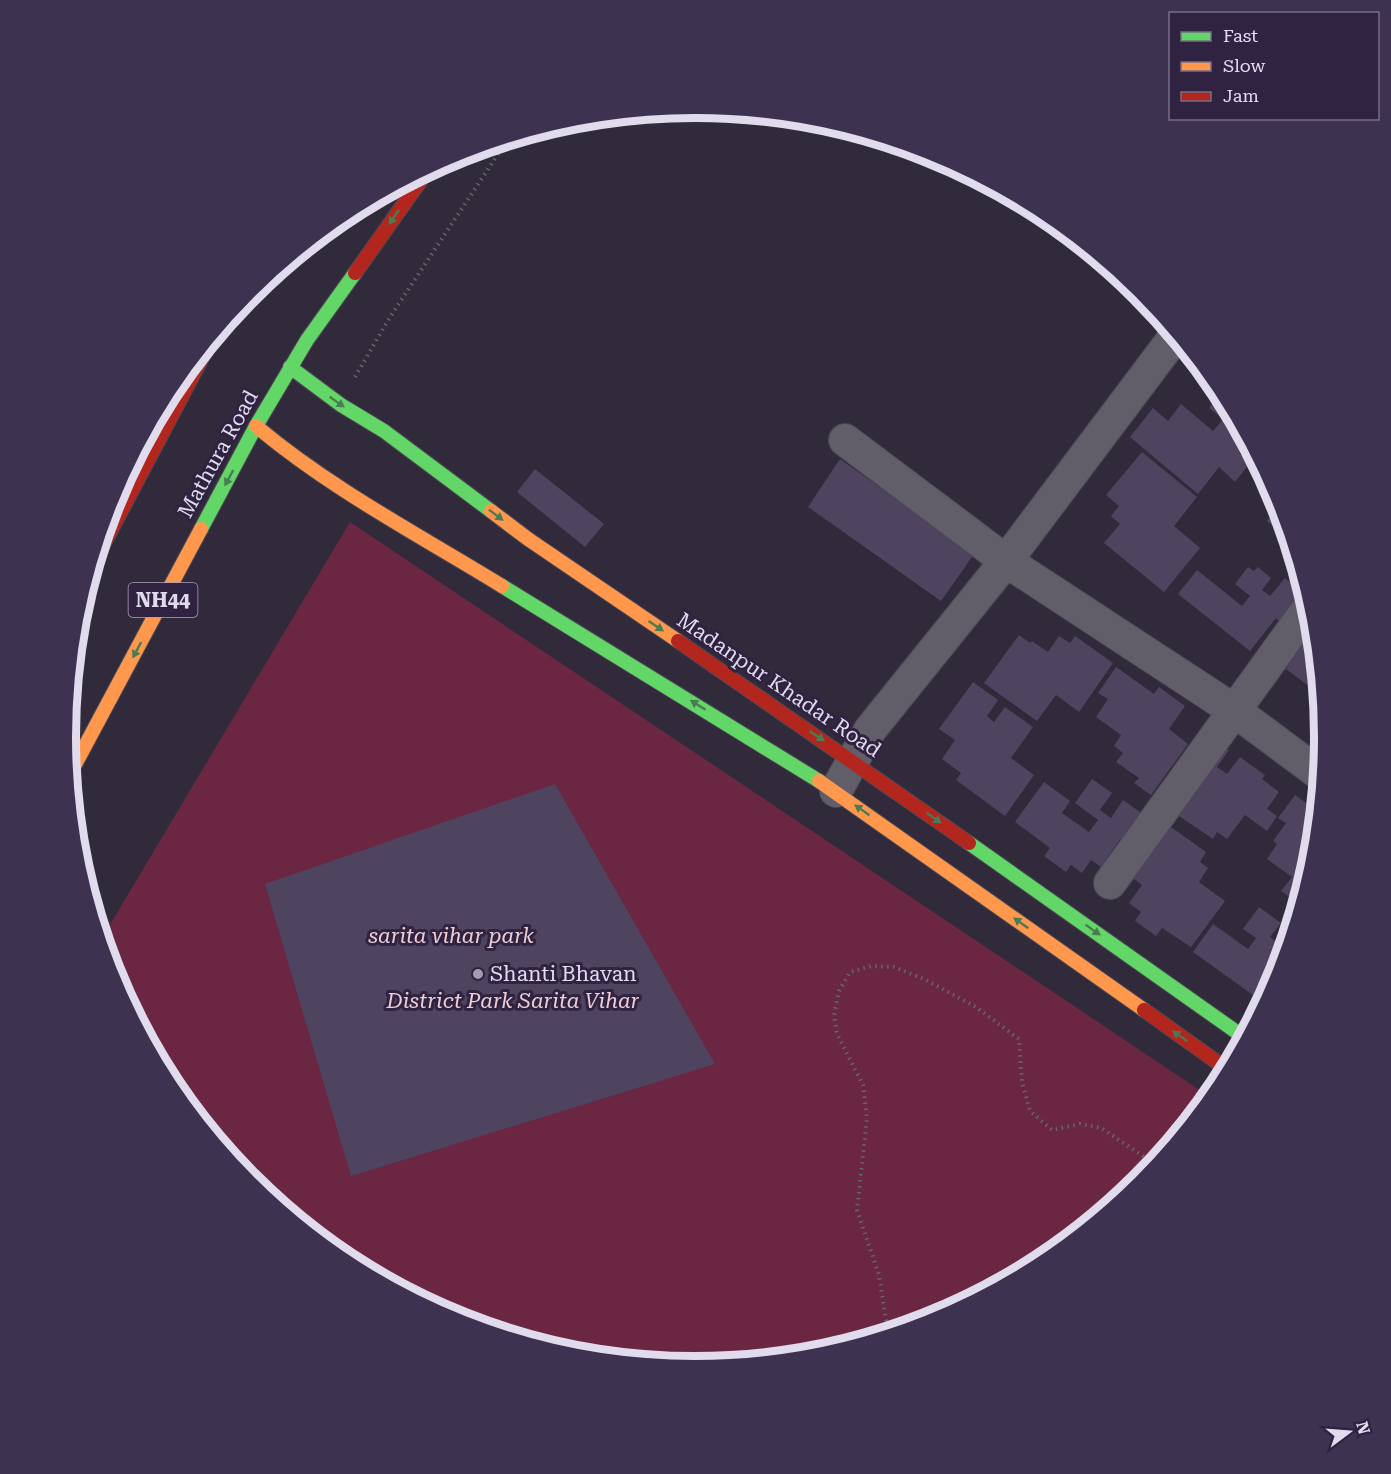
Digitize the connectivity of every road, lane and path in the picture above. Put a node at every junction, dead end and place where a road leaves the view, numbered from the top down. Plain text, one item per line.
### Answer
1 (501, 150) edge
2 (418, 184) edge
3 (1171, 341) edge
4 (290, 367) junction
5 (355, 377) dead end
6 (191, 379) edge
7 (256, 426) junction
8 (845, 440) dead end
9 (116, 521) edge
10 (1006, 561) junction
11 (1303, 616) edge
12 (1235, 711) junction
13 (852, 760) junction
14 (77, 761) edge
15 (1313, 769) edge
16 (836, 791) junction
17 (1110, 883) dead end
18 (1239, 1034) edge
19 (1221, 1065) edge
20 (1148, 1159) edge
21 (887, 1325) edge

1 - 5 path
2 -> 4 main road, Mathura Road / NH44
3 - 10 street
4 - 7 main road, Mathura Road / NH44
4 -> 13 main road, Madanpur Khadar Road
6 - 9 main road
7 -> 14 main road, Mathura Road / NH44
16 -> 7 main road
8 - 10 street
10 - 12 street
10 - 13 street
11 - 12 street
12 - 15 street
12 - 17 street
13 - 16 street
13 -> 18 main road, Madanpur Khadar Road
19 -> 16 main road
20 - 21 path

